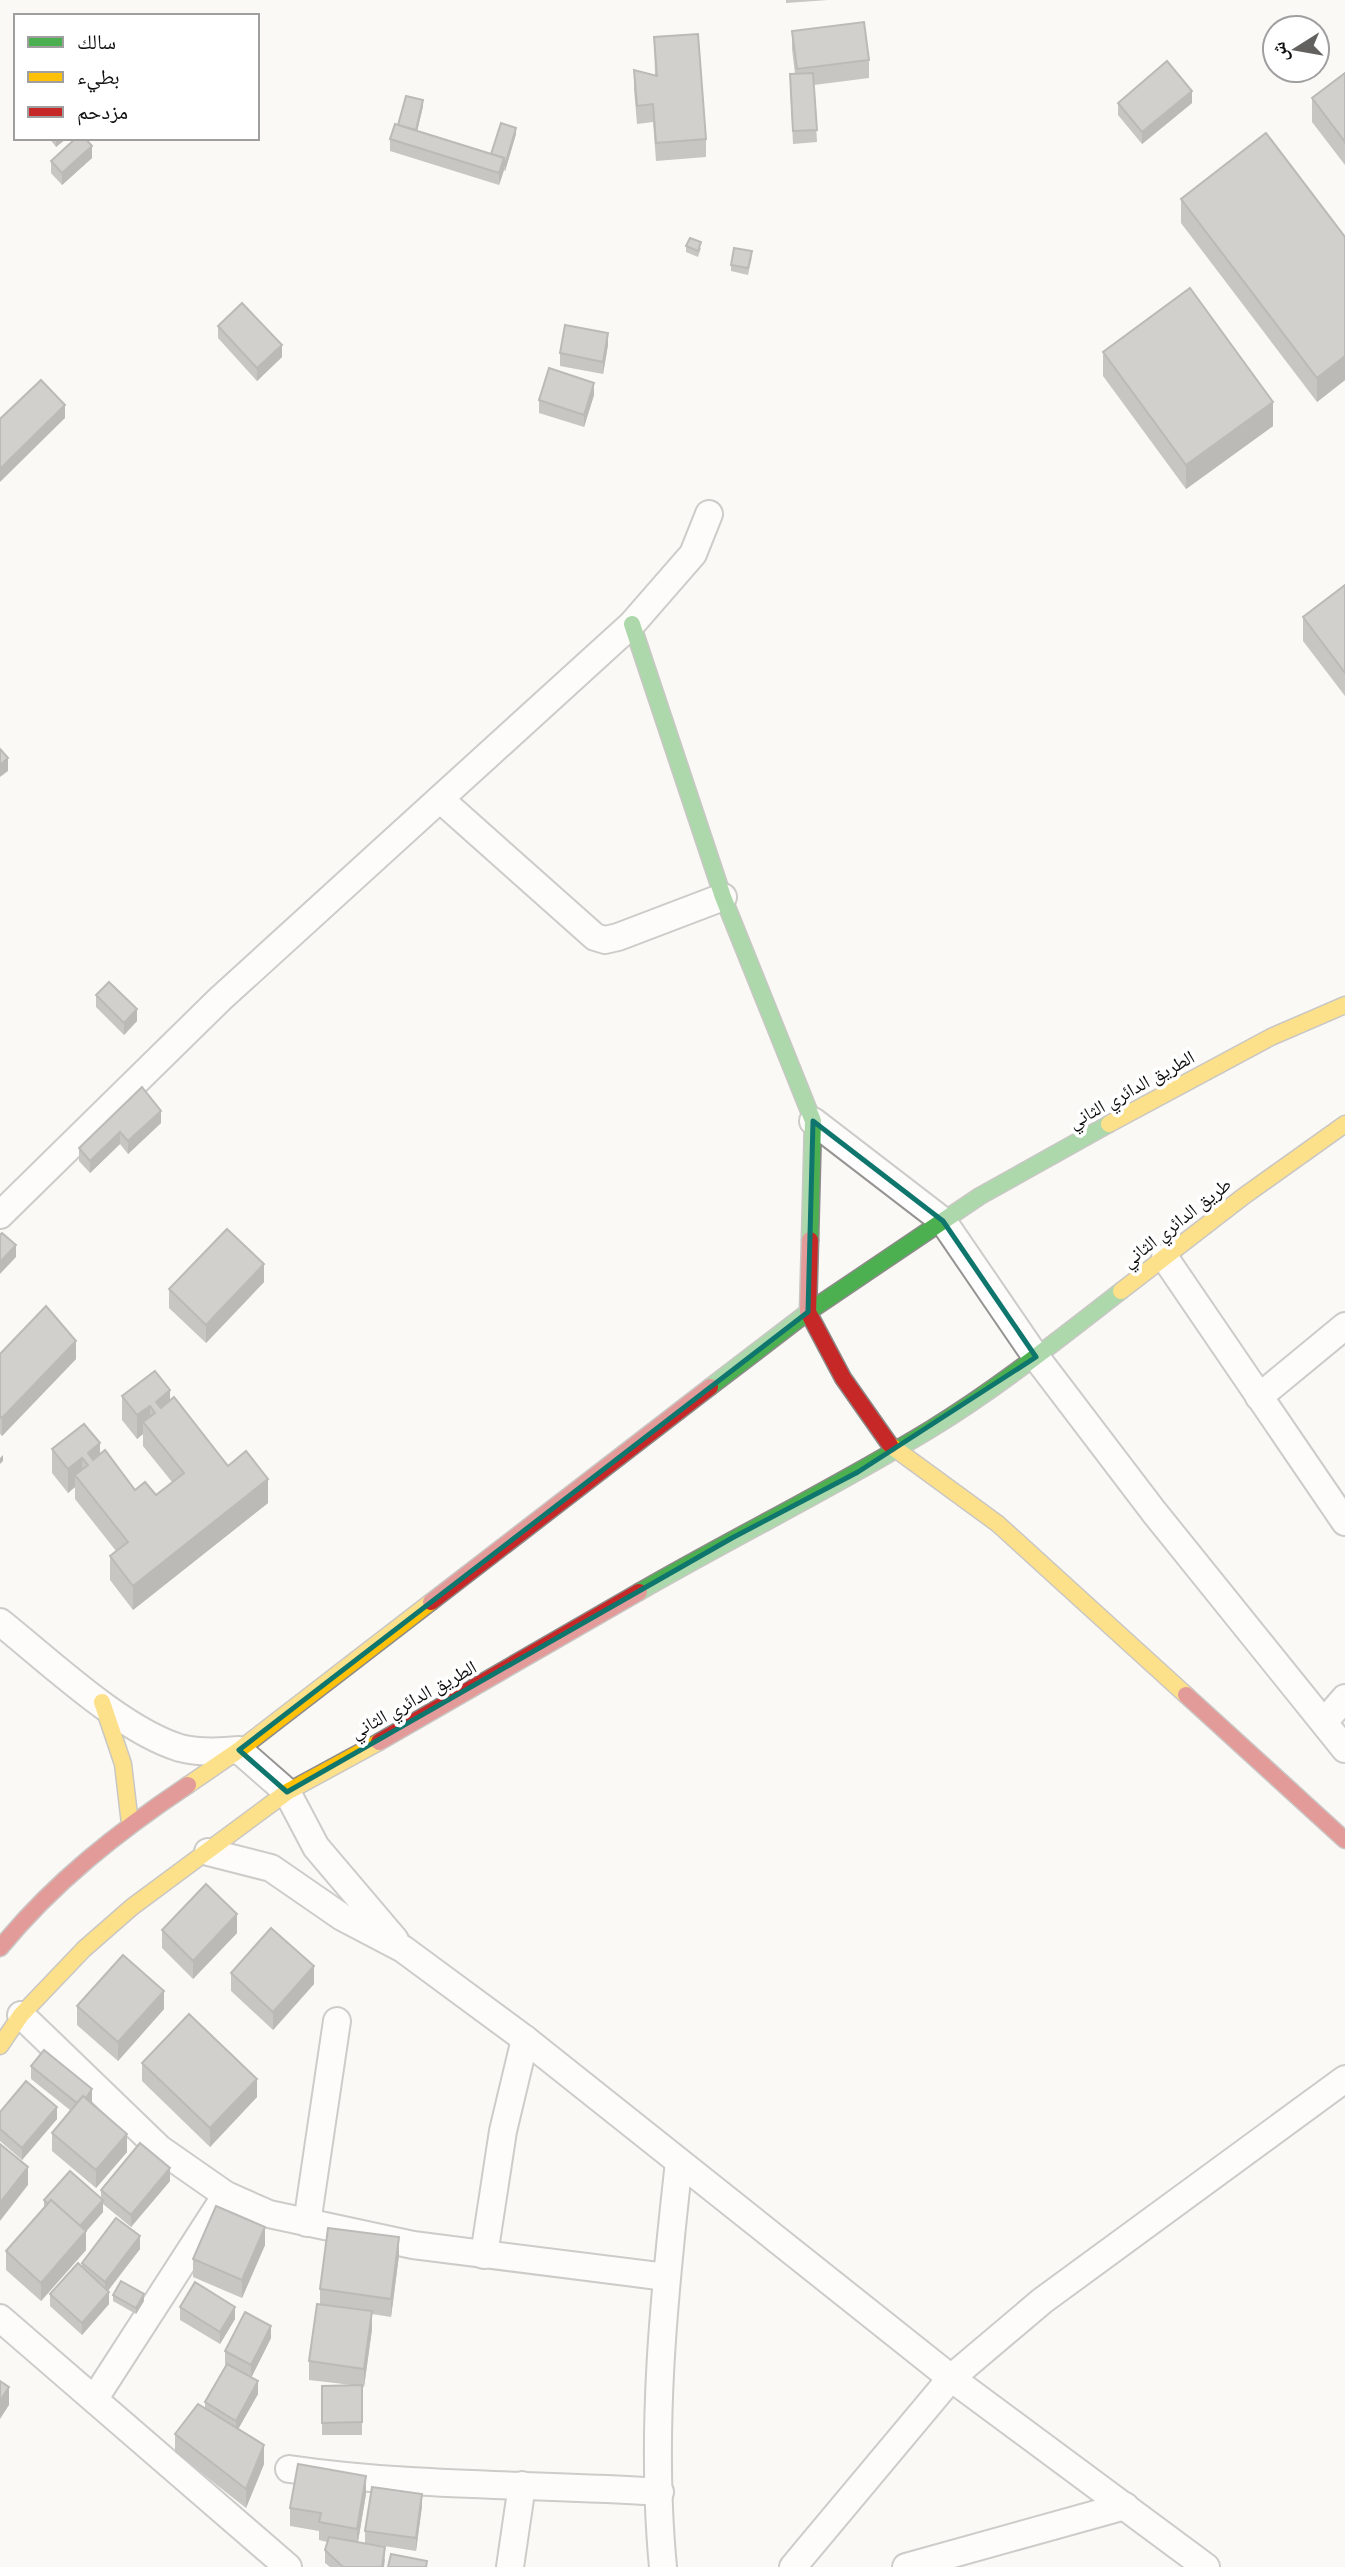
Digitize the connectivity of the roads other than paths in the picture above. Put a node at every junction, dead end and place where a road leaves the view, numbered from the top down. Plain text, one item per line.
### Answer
1 (709, 514) dead end
2 (632, 624) junction
3 (440, 799) junction
4 (723, 897) junction
5 (1345, 1005) edge
6 (813, 1121) junction
7 (1345, 1124) edge
8 (0, 1215) edge
9 (943, 1222) junction
10 (1165, 1258) junction
11 (808, 1312) junction
12 (1342, 1336) edge
13 (1036, 1357) junction
14 (1259, 1396) junction
15 (894, 1451) junction
16 (1345, 1522) edge
17 (0, 1622) edge
18 (1345, 1698) edge
19 (102, 1702) junction
20 (1324, 1722) junction
21 (1345, 1749) edge
22 (239, 1750) junction
23 (287, 1792) junction
24 (130, 1824) junction
25 (1345, 1840) edge
26 (208, 1852) junction
27 (0, 1948) edge
28 (403, 1949) junction
29 (21, 2015) junction
30 (337, 2021) dead end
31 (525, 2039) junction
32 (0, 2046) edge
33 (1345, 2080) edge
34 (680, 2162) junction
35 (226, 2195) junction
36 (307, 2223) junction
37 (484, 2255) junction
38 (666, 2277) junction
39 (0, 2318) edge
40 (951, 2378) junction
41 (95, 2398) junction
42 (289, 2469) dead end
43 (522, 2484) junction
44 (660, 2492) junction
45 (1125, 2506) junction
46 (288, 2567) edge
47 (510, 2567) edge
48 (663, 2567) edge
49 (793, 2567) edge
50 (906, 2567) edge
51 (1206, 2567) edge

1 - 2 street
2 - 3 street
2 - 4 main road
3 - 4 street
3 - 8 street
4 - 6 main road
5 - 9 main road, الطريق الدائري الثاني
6 - 9 street
6 - 11 main road
7 - 10 main road, طريق الدائري الثاني
9 - 11 main road, الطريق الدائري الثاني
9 - 13 street
10 - 13 main road, طريق الدائري الثاني
10 - 14 street
11 - 15 main road
11 - 22 main road
12 - 14 street
13 - 15 main road, طريق الدائري الثاني
13 - 20 street
14 - 16 street
15 - 23 main road, الطريق الدائري الثاني
15 - 25 main road
17 - 19 street
18 - 20 street
19 - 22 street
19 - 24 main road
20 - 21 street
22 - 23 street
22 - 24 main road
23 - 26 main road, الطريق الدائري الثاني
23 - 28 street
24 - 27 main road
26 - 28 street
26 - 29 main road, الطريق الدائري الثاني
28 - 31 street
29 - 32 main road, الطريق الدائري الثاني
29 - 35 street
30 - 36 street
31 - 34 street
31 - 37 street
33 - 40 street
34 - 38 street
34 - 40 street
35 - 36 street
35 - 41 street
36 - 37 street
37 - 38 street
38 - 44 street
39 - 41 street
40 - 45 street
40 - 49 street
41 - 46 street
42 - 43 street
43 - 44 street
43 - 47 street
44 - 48 street
45 - 50 street
45 - 51 street

